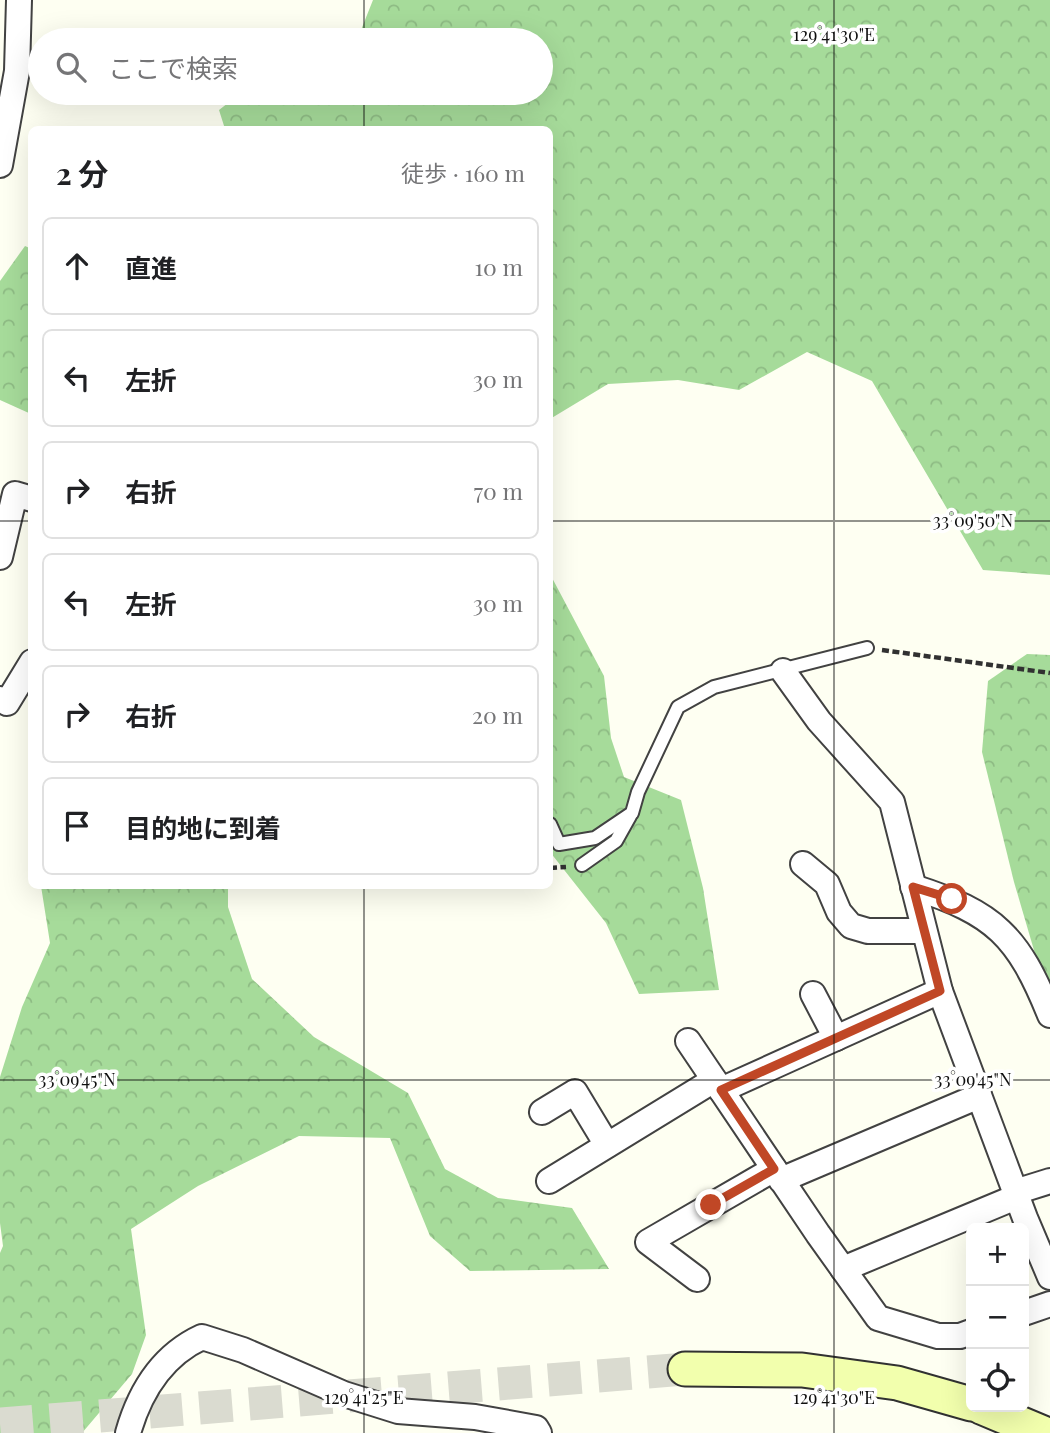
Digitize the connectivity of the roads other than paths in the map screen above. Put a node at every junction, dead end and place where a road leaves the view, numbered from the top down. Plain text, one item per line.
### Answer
1 (19, 0) edge
2 (0, 165) edge
3 (28, 498) edge
4 (0, 557) edge
5 (867, 649) road end
6 (28, 668) edge
7 (783, 671) junction
8 (0, 699) edge
9 (632, 813) junction
10 (553, 831) edge
11 (803, 864) dead end
12 (582, 865) dead end
13 (913, 887) junction
14 (924, 931) junction
15 (940, 991) junction
16 (813, 994) dead end
17 (1050, 1015) edge
18 (836, 1038) junction
19 (688, 1041) dead end
20 (718, 1085) junction
21 (979, 1096) junction
22 (542, 1112) dead end
23 (607, 1145) junction
24 (778, 1174) junction
25 (549, 1181) dead end
26 (1050, 1181) edge
27 (1016, 1195) junction
28 (843, 1269) junction
29 (1050, 1278) edge
30 (698, 1279) dead end
31 (1050, 1304) edge
32 (1029, 1311) edge
33 (966, 1334) edge
34 (685, 1369) tunnel mouth
35 (966, 1403) edge
36 (993, 1412) edge
37 (133, 1431) edge
38 (539, 1433) edge
39 (1043, 1433) edge

1 - 2 street
3 - 4 street
5 - 7 lane
6 - 8 street
7 - 9 lane
7 - 13 street
9 - 10 lane
9 - 12 lane
11 - 14 street
13 - 14 street
13 - 17 street
14 - 15 street
15 - 18 street
15 - 21 street
16 - 18 street
18 - 20 street
19 - 20 street
20 - 23 street
20 - 24 street
21 - 24 street
21 - 27 street
22 - 23 street
23 - 25 street
24 - 28 street
24 - 30 street
26 - 27 street
27 - 28 street
27 - 29 street
28 - 33 street
31 - 32 street
34 - 35 street
36 - 39 street
37 - 38 street

